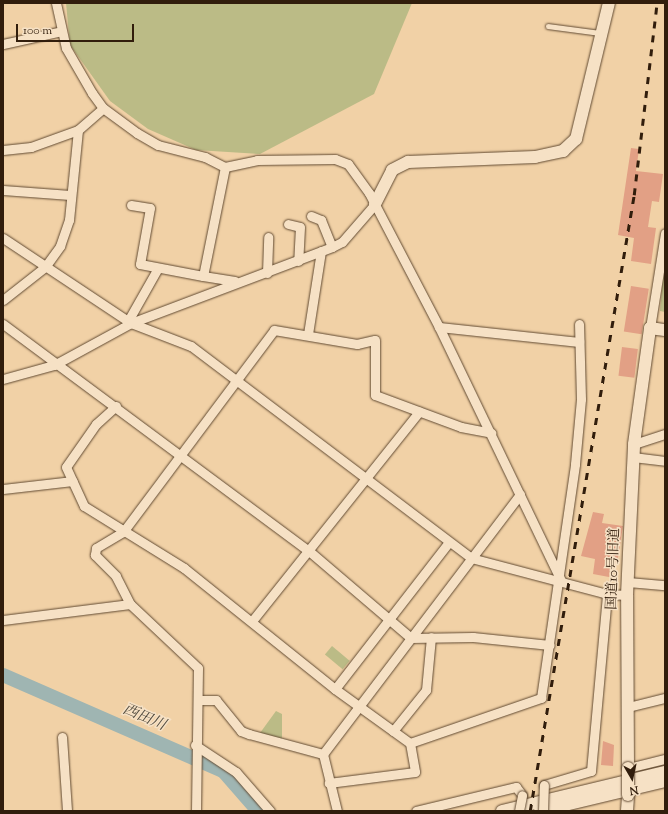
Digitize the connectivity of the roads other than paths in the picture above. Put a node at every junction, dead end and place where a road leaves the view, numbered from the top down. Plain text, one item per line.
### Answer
1 (56, 3) edge
2 (609, 3) edge
3 (548, 26) dead end
4 (62, 31) junction
5 (601, 33) junction
6 (3, 44) edge
7 (103, 108) junction
8 (78, 130) junction
9 (3, 150) edge
10 (225, 167) junction
11 (3, 190) edge
12 (70, 195) junction
13 (375, 204) junction
14 (131, 205) dead end
15 (311, 216) dead end
16 (288, 224) dead end
17 (665, 233) edge
18 (268, 237) dead end
19 (3, 238) edge
20 (332, 247) junction
21 (321, 251) junction
22 (298, 261) junction
23 (45, 267) junction
24 (158, 268) junction
25 (267, 273) junction
26 (203, 276) junction
27 (237, 282) junction
28 (3, 300) edge
29 (130, 322) junction
30 (3, 324) edge
31 (578, 324) dead end
32 (439, 327) junction
33 (650, 328) junction
34 (665, 330) edge
35 (308, 334) junction
36 (579, 342) junction
37 (54, 365) junction
38 (3, 379) edge
39 (237, 382) junction
40 (116, 406) junction
41 (419, 412) junction
42 (491, 433) junction
43 (665, 434) edge
44 (634, 444) junction
45 (182, 455) junction
46 (633, 457) junction
47 (665, 461) edge
48 (364, 479) junction
49 (73, 481) junction
50 (3, 490) edge
51 (520, 494) junction
52 (123, 532) junction
53 (449, 542) junction
54 (309, 551) junction
55 (471, 558) junction
56 (561, 580) junction
57 (628, 582) junction
58 (665, 584) edge
59 (607, 594) junction
60 (627, 595) junction
61 (130, 604) junction
62 (389, 619) junction
63 (3, 620) edge
64 (252, 621) junction
65 (431, 636) junction
66 (411, 638) junction
67 (550, 645) junction
68 (335, 688) junction
69 (665, 698) edge
70 (199, 700) junction
71 (359, 706) junction
72 (628, 707) junction
73 (393, 731) junction
74 (62, 737) dead end
75 (410, 743) junction
76 (195, 748) junction
77 (323, 754) junction
78 (665, 759) edge
79 (628, 768) junction
80 (665, 772) edge
81 (665, 781) edge
82 (328, 783) junction
83 (665, 786) edge
84 (628, 795) junction
85 (67, 811) edge
86 (196, 811) edge
87 (270, 811) edge
88 (336, 811) edge
89 (416, 811) edge
90 (502, 811) edge
91 (519, 811) edge
92 (542, 811) edge
93 (627, 811) edge

1 - 4 street
2 - 5 street
3 - 5 lane
4 - 6 street
4 - 7 street
5 - 13 street
7 - 8 street
7 - 10 street
8 - 9 street
8 - 12 street
10 - 13 street
10 - 26 street
11 - 12 street
12 - 23 street
13 - 20 street
13 - 32 street
14 - 24 street
15 - 20 street
16 - 22 street
17 - 33 street
18 - 25 street
19 - 23 street
20 - 21 street
21 - 22 street
21 - 35 street
22 - 25 street
23 - 28 street
23 - 29 street
24 - 26 street
24 - 29 street
25 - 27 street
26 - 27 street
27 - 29 street
29 - 37 street
29 - 39 street
30 - 37 street
31 - 36 street
32 - 36 street
32 - 42 street
33 - 34 street
33 - 44 street, 国道10号旧道
35 - 39 street
35 - 41 street
36 - 56 street
37 - 38 street
37 - 40 street
39 - 45 street
39 - 48 street
40 - 45 street
40 - 49 street
41 - 42 street
41 - 48 street
42 - 51 street
43 - 44 street
44 - 46 street, 国道10号旧道
45 - 52 street
45 - 54 street
46 - 47 street
46 - 57 street, 国道10号旧道
48 - 53 street
48 - 54 street
49 - 50 street
49 - 52 street
51 - 55 street
51 - 56 street
52 - 61 street
52 - 64 street
53 - 55 street
53 - 62 street
54 - 62 street
54 - 64 street
55 - 56 street
55 - 66 street
56 - 59 street
56 - 67 street
57 - 58 street
57 - 60 street, 国道10号旧道
59 - 60 street
59 - 92 street, bridge
60 - 72 street, 国道10号旧道
61 - 63 street
61 - 70 street
62 - 66 street
62 - 68 street
64 - 68 street
65 - 66 street
65 - 67 street
65 - 73 street
66 - 71 street
67 - 75 street
68 - 71 street
69 - 72 street
70 - 76 street
70 - 77 street
71 - 73 street
71 - 77 street
72 - 79 street, 国道10号旧道
73 - 75 street
74 - 85 street
75 - 82 street
76 - 86 street
76 - 87 street
77 - 82 street
78 - 79 street
79 - 84 street, 国道10号旧道, bridge
80 - 90 street
81 - 92 street
82 - 88 street
83 - 84 street
84 - 93 street, 国道10号旧道
89 - 91 street, bridge

